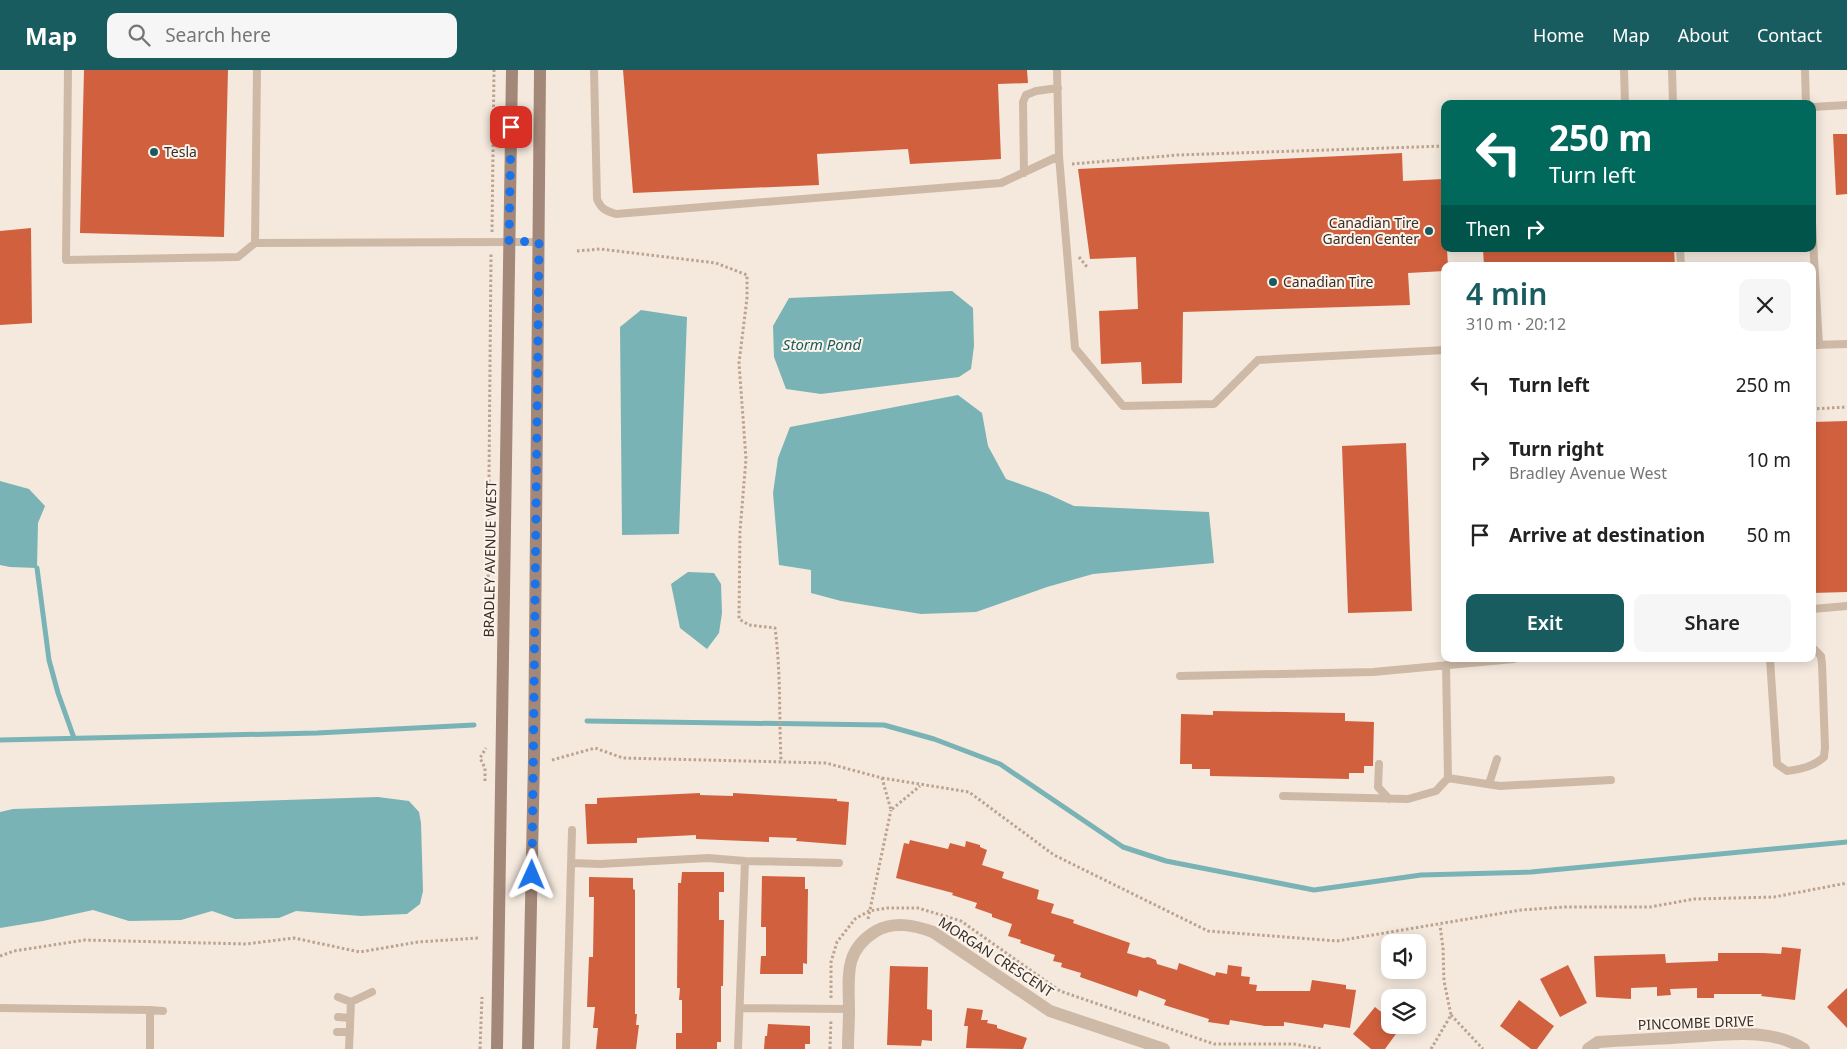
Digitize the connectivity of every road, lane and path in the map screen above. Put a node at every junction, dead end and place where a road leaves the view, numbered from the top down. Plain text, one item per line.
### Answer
1 (68, 70) edge
2 (257, 70) edge
3 (494, 70) edge
4 (512, 70) edge
5 (540, 70) edge
6 (594, 70) edge
7 (1057, 70) edge
8 (1624, 70) edge
9 (1672, 70) edge
10 (1805, 70) edge
11 (1058, 88) junction
12 (1625, 100) edge
13 (1673, 100) edge
14 (1806, 100) edge
15 (1847, 105) edge
16 (1816, 107) edge
17 (1441, 146) edge
18 (1059, 156) junction
19 (1024, 173) junction
20 (1072, 174) dead end
21 (492, 241) junction
22 (509, 241) junction
23 (539, 242) junction
24 (255, 243) junction
25 (577, 251) dead end
26 (1076, 253) dead end
27 (1087, 267) dead end
28 (1847, 344) edge
29 (1816, 345) edge
30 (1441, 350) edge
31 (1847, 407) edge
32 (1816, 409) edge
33 (488, 601) dead end
34 (1847, 606) edge
35 (1816, 609) edge
36 (1816, 651) edge
37 (1485, 662) edge
38 (1770, 662) edge
39 (1446, 666) junction
40 (1180, 676) dead end
41 (486, 741) dead end
42 (1497, 759) dead end
43 (552, 760) dead end
44 (781, 761) junction
45 (1379, 764) dead end
46 (882, 778) junction
47 (1448, 778) junction
48 (1611, 780) dead end
49 (1489, 784) junction
50 (920, 785) junction
51 (485, 787) dead end
52 (1283, 796) dead end
53 (1389, 799) junction
54 (891, 810) junction
55 (572, 830) dead end
56 (745, 861) junction
57 (572, 863) junction
58 (839, 863) dead end
59 (1847, 883) edge
60 (870, 911) junction
61 (1440, 925) junction
62 (478, 938) dead end
63 (864, 939) junction
64 (0, 956) edge
65 (482, 989) dead end
66 (372, 992) dead end
67 (338, 997) dead end
68 (351, 1002) junction
69 (0, 1008) edge
70 (740, 1008) junction
71 (849, 1009) junction
72 (150, 1010) junction
73 (164, 1011) dead end
74 (1451, 1015) junction
75 (338, 1017) dead end
76 (350, 1018) junction
77 (337, 1032) dead end
78 (350, 1032) junction
79 (150, 1049) edge
80 (349, 1049) edge
81 (480, 1049) edge
82 (497, 1049) edge
83 (528, 1049) edge
84 (566, 1049) edge
85 (738, 1049) edge
86 (848, 1049) edge
87 (1164, 1049) edge
88 (1322, 1049) edge
89 (1431, 1049) edge
90 (1483, 1049) edge
91 (1588, 1049) edge
92 (1804, 1049) edge

1 - 24 lane
2 - 24 lane
3 - 21 path
4 - 22 main road, BRADLEY AVENUE WEST
5 - 23 main road
6 - 19 lane
7 - 11 lane
8 - 12 lane
9 - 13 lane
10 - 14 lane
11 - 18 lane
11 - 19 lane
15 - 16 lane
17 - 20 path
18 - 19 lane
18 - 30 lane
21 - 22 lane
21 - 24 lane
21 - 33 path
22 - 23 lane
22 - 82 main road, BRADLEY AVENUE WEST
23 - 83 main road
25 - 44 path
26 - 27 path
28 - 29 lane
31 - 32 path
34 - 35 lane
36 - 38 lane
37 - 39 lane
39 - 40 lane
39 - 47 lane
41 - 51 path
42 - 49 lane
43 - 44 path
44 - 46 path
45 - 53 lane
46 - 50 path
46 - 54 path
47 - 49 lane
47 - 53 lane
48 - 49 lane
50 - 54 path
50 - 61 path
52 - 53 lane
54 - 60 path
55 - 57 lane
56 - 57 lane
56 - 58 lane
56 - 70 lane
57 - 84 lane
59 - 61 path
60 - 63 path
60 - 88 path
61 - 74 path
62 - 64 path
63 - 71 street
63 - 87 street, MORGAN CRESCENT
65 - 81 path
66 - 68 lane
67 - 68 lane
68 - 76 lane
69 - 72 lane
70 - 71 lane
70 - 85 lane
71 - 86 street
72 - 73 lane
72 - 79 lane
74 - 89 path
74 - 90 path
75 - 76 lane
76 - 78 lane
77 - 78 lane
78 - 80 lane
91 - 92 street, PINCOMBE DRIVE

